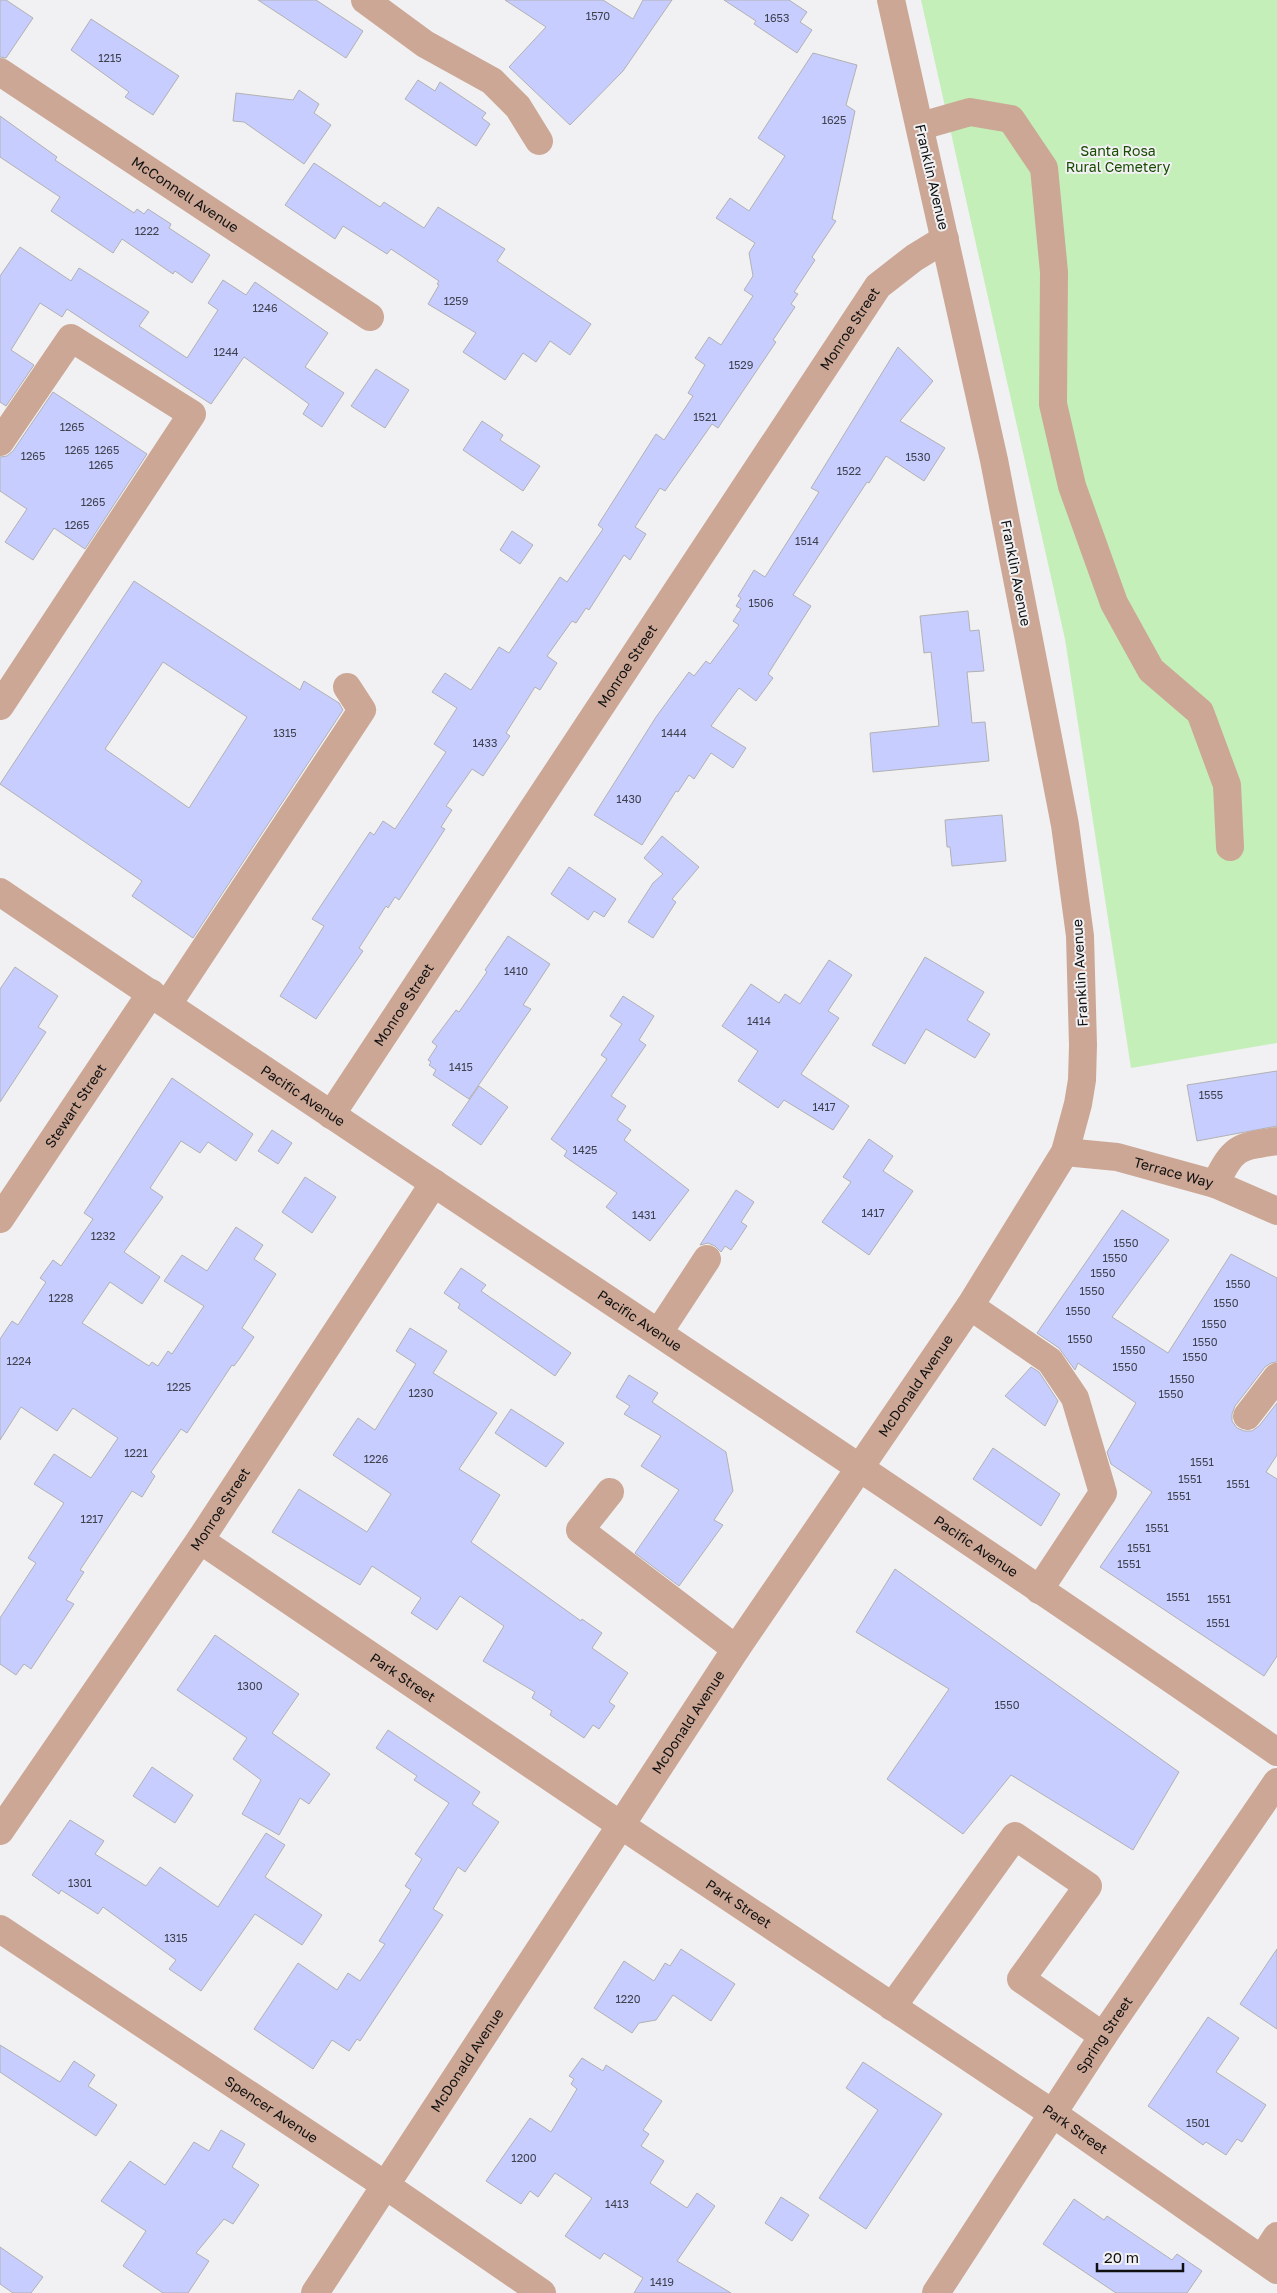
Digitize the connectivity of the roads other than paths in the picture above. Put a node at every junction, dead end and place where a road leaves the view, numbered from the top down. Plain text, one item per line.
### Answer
1 (365, 0) edge
2 (891, 0) edge
3 (0, 72) edge
4 (921, 126) junction
5 (539, 141) dead end
6 (945, 239) junction
7 (370, 318) dead end
8 (0, 442) edge
9 (347, 687) dead end
10 (0, 706) edge
11 (1230, 847) dead end
12 (0, 892) edge
13 (160, 999) junction
14 (331, 1115) junction
15 (1277, 1141) edge
16 (1065, 1152) junction
17 (434, 1183) junction
18 (1215, 1184) junction
19 (1277, 1211) edge
20 (0, 1219) edge
21 (707, 1259) dead end
22 (970, 1306) junction
23 (659, 1332) junction
24 (1277, 1377) edge
25 (1247, 1416) dead end
26 (860, 1469) junction
27 (610, 1492) dead end
28 (200, 1540) junction
29 (1039, 1590) junction
30 (736, 1648) junction
31 (1277, 1752) edge
32 (1277, 1782) edge
33 (622, 1826) junction
34 (0, 1831) edge
35 (0, 1929) edge
36 (892, 2007) junction
37 (1103, 2036) junction
38 (1052, 2113) junction
39 (385, 2185) junction
40 (1277, 2236) edge
41 (1269, 2265) edge
42 (315, 2293) edge
43 (542, 2293) edge
44 (936, 2293) edge

1 - 5 street
2 - 4 street, Franklin Avenue
3 - 7 street, McConnell Avenue
4 - 6 street, Franklin Avenue
4 - 11 street
6 - 14 street, Monroe Street
6 - 16 street, Franklin Avenue
8 - 10 street
9 - 13 street, Stewart Street
12 - 13 street, Pacific Avenue
13 - 14 street, Pacific Avenue
13 - 20 street, Stewart Street
14 - 17 street, Pacific Avenue
15 - 18 street
16 - 18 street, Terrace Way
16 - 22 street, McDonald Avenue
17 - 23 street, Pacific Avenue
17 - 28 street, Monroe Street
18 - 19 street, Terrace Way
21 - 23 street
22 - 26 street, McDonald Avenue
22 - 29 street
23 - 26 street, Pacific Avenue
24 - 25 street
26 - 29 street, Pacific Avenue
26 - 30 street, McDonald Avenue
27 - 30 street
28 - 33 street, Park Street
28 - 34 street, Monroe Street
29 - 31 street, Pacific Avenue
30 - 33 street, McDonald Avenue
32 - 37 street, Spring Street
33 - 36 street, Park Street
33 - 39 street, McDonald Avenue
35 - 39 street, Spencer Avenue
36 - 37 street
36 - 38 street, Park Street
37 - 38 street, Spring Street
38 - 41 street, Park Street
38 - 44 street, Spring Street
39 - 42 street, McDonald Avenue
39 - 43 street, Spencer Avenue
40 - 41 street

